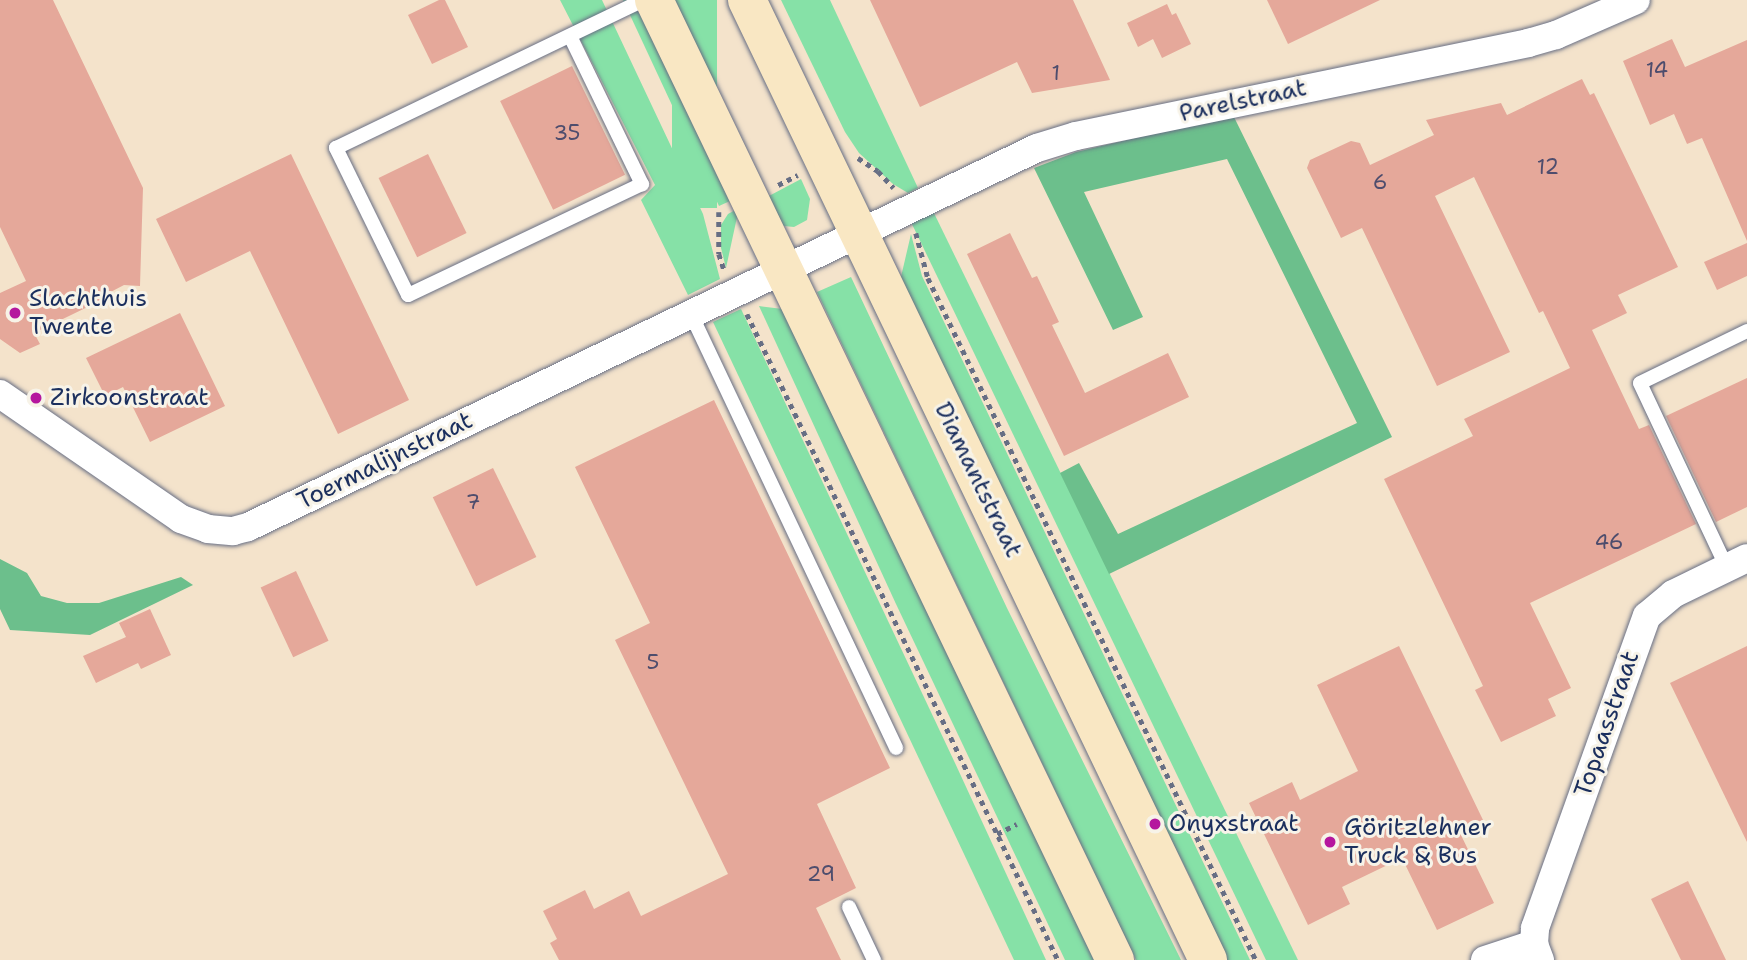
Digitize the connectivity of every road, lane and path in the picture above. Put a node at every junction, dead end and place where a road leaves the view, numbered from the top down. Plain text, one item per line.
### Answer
1 (643, 0) edge
2 (654, 0) edge
3 (747, 0) edge
4 (1636, 0) edge
5 (570, 36) junction
6 (825, 163) junction
7 (728, 204) junction
8 (906, 209) junction
9 (859, 232) junction
10 (783, 270) junction
11 (736, 293) junction
12 (691, 314) junction
13 (1747, 331) edge
14 (0, 394) edge
15 (1737, 563) edge
16 (896, 748) dead end
17 (849, 907) dead end
18 (1537, 952) edge
19 (874, 960) edge
20 (1058, 960) edge
21 (1115, 960) edge
22 (1208, 960) edge
23 (1256, 960) edge
24 (1485, 960) edge

1 - 5 lane
2 - 7 main road
3 - 6 main road, Diamantstraat
4 - 8 street, Parelstraat
5 - 5 lane
6 - 7 path
6 - 9 main road, Diamantstraat
7 - 10 main road
7 - 11 path
8 - 9 street, Parelstraat
8 - 23 path
9 - 10 street, Parelstraat
9 - 22 main road, Diamantstraat
10 - 11 street, Toermalijnstraat
10 - 21 main road
11 - 12 street, Toermalijnstraat
11 - 20 path
12 - 14 street, Toermalijnstraat
12 - 16 lane
13 - 15 lane
15 - 18 street, Topaasstraat
17 - 19 lane
18 - 24 street, Topaasstraat

